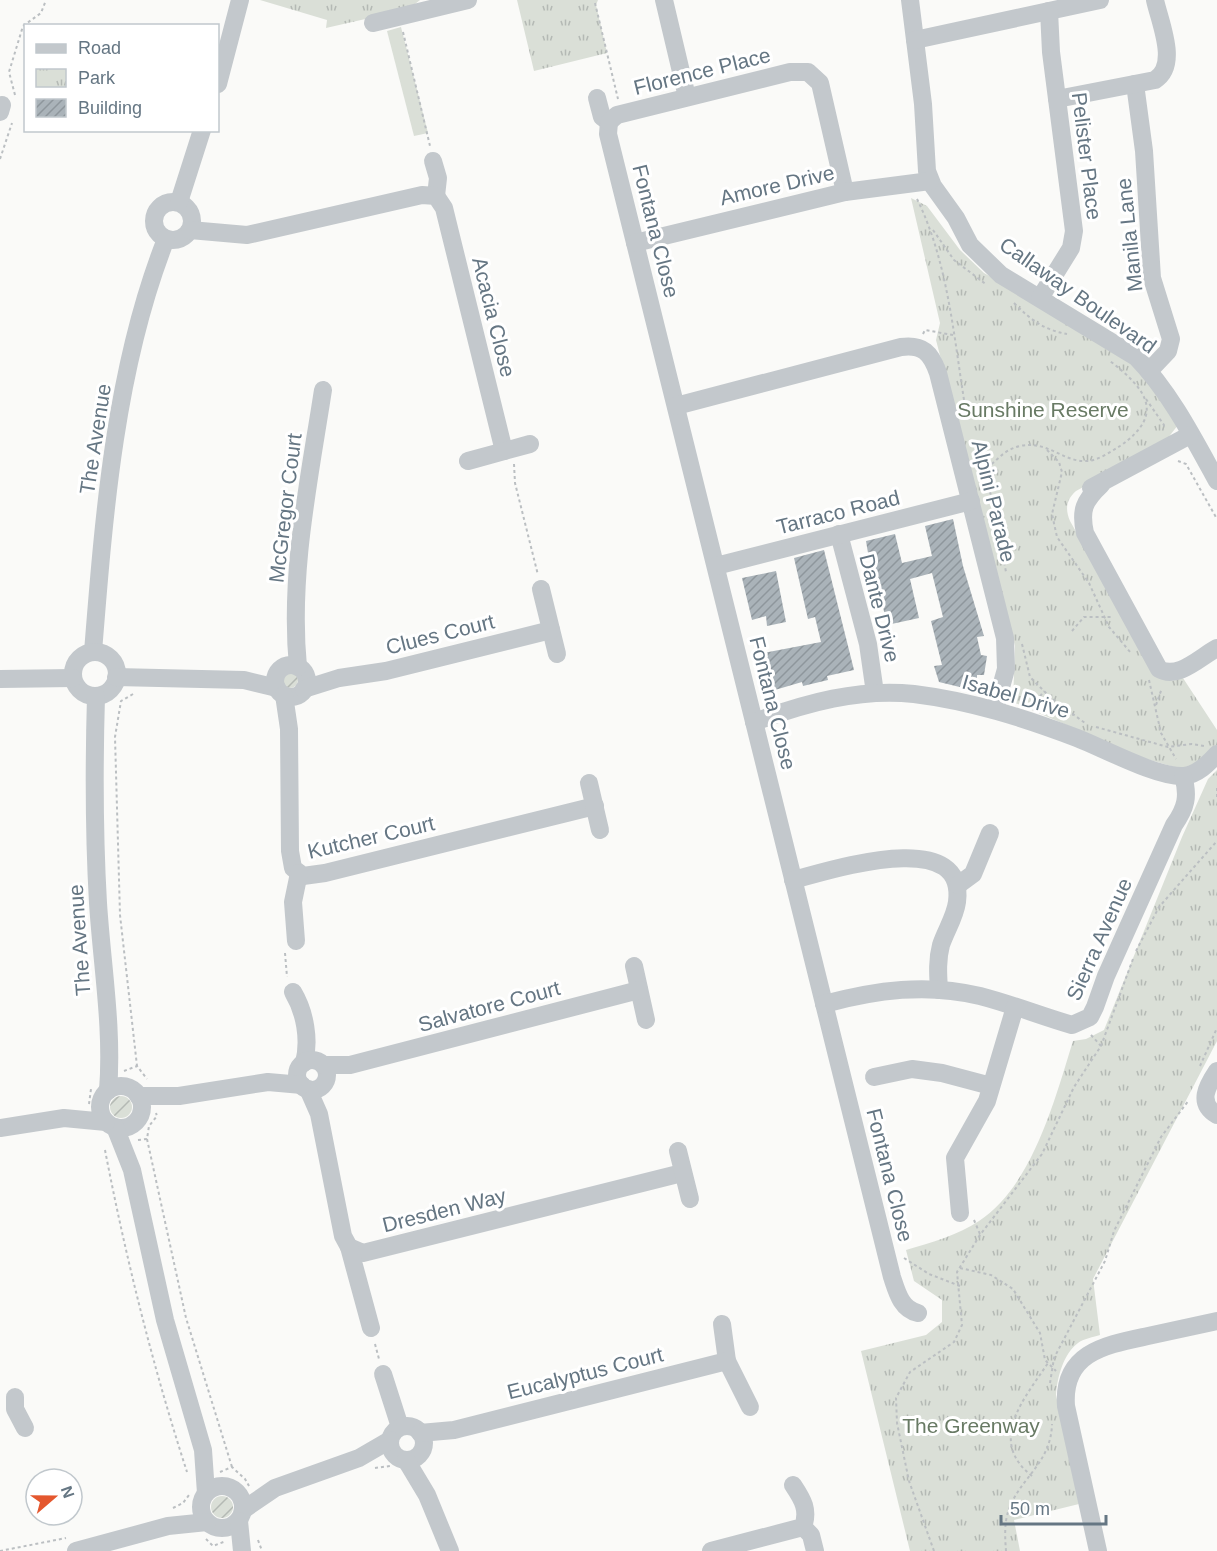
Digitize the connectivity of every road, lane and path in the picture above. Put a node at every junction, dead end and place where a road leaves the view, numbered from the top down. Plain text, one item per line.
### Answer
1 (46, 0) edge
2 (240, 0) edge
3 (468, 0) edge
4 (664, 0) edge
5 (910, 0) edge
6 (1100, 0) edge
7 (1155, 0) edge
8 (595, 3) dead end
9 (432, 4) edge
10 (1049, 11) junction
11 (399, 17) junction
12 (373, 23) dead end
13 (26, 24) edge
14 (915, 40) junction
15 (219, 80) edge
16 (1135, 84) junction
17 (687, 97) junction
18 (597, 98) dead end
19 (1057, 99) junction
20 (615, 118) junction
21 (201, 132) edge
22 (433, 161) joint
23 (930, 181) junction
24 (910, 184) junction
25 (845, 192) junction
26 (436, 196) junction
27 (179, 202) junction
28 (931, 226) junction
29 (190, 230) junction
30 (166, 239) junction
31 (635, 243) junction
32 (991, 287) dead end
33 (1006, 297) dead end
34 (1040, 298) junction
35 (925, 330) dead end
36 (1068, 334) dead end
37 (953, 335) junction
38 (1108, 360) dead end
39 (1149, 371) junction
40 (323, 390) dead end
41 (675, 405) junction
42 (966, 414) dead end
43 (1190, 435) junction
44 (530, 444) dead end
45 (507, 450) junction
46 (468, 461) dead end
47 (974, 470) junction
48 (1217, 481) edge
49 (971, 501) junction
50 (839, 534) junction
51 (716, 566) junction
52 (1008, 581) dead end
53 (541, 589) joint
54 (1131, 615) junction
55 (551, 630) junction
56 (1072, 631) dead end
57 (1020, 634) dead end
58 (1217, 648) edge
59 (93, 652) junction
60 (557, 654) dead end
61 (117, 677) junction
62 (73, 678) junction
63 (0, 679) edge
64 (291, 680) junction
65 (138, 691) dead end
66 (875, 693) junction
67 (96, 696) junction
68 (995, 709) junction
69 (754, 722) junction
70 (1212, 756) edge
71 (589, 783) dead end
72 (1183, 783) junction
73 (1217, 788) edge
74 (1217, 800) edge
75 (595, 806) junction
76 (600, 830) dead end
77 (990, 832) dead end
78 (1217, 841) edge
79 (298, 873) junction
80 (793, 880) junction
81 (958, 885) junction
82 (290, 947) joint
83 (634, 966) dead end
84 (291, 989) joint
85 (639, 990) junction
86 (939, 990) junction
87 (824, 1004) junction
88 (1015, 1006) junction
89 (646, 1020) dead end
90 (1217, 1028) edge
91 (110, 1037) junction
92 (1217, 1071) edge
93 (1196, 1074) dead end
94 (313, 1075) junction
95 (874, 1077) dead end
96 (1217, 1079) edge
97 (991, 1086) junction
98 (1192, 1091) dead end
99 (98, 1095) junction
100 (1217, 1100) edge
101 (137, 1111) junction
102 (1217, 1115) edge
103 (64, 1118) junction
104 (0, 1128) edge
105 (678, 1152) dead end
106 (682, 1173) junction
107 (690, 1198) dead end
108 (960, 1213) dead end
109 (349, 1247) junction
110 (887, 1258) junction
111 (960, 1268) junction
112 (960, 1286) junction
113 (918, 1313) dead end
114 (1217, 1321) edge
115 (722, 1324) dead end
116 (371, 1328) joint
117 (727, 1361) junction
118 (1048, 1363) junction
119 (1052, 1368) junction
120 (383, 1374) joint
121 (1051, 1386) dead end
122 (750, 1407) dead end
123 (1052, 1423) dead end
124 (408, 1445) junction
125 (1032, 1476) junction
126 (794, 1485) dead end
127 (275, 1488) junction
128 (215, 1511) edge
129 (241, 1515) junction
130 (169, 1518) junction
131 (803, 1527) junction
132 (74, 1544) edge
133 (0, 1551) edge
134 (450, 1551) edge
135 (711, 1551) edge
136 (815, 1551) edge
137 (934, 1551) edge
138 (1006, 1551) edge
139 (1098, 1551) edge

1 - 13 path
2 - 15 street
3 - 9 street
4 - 17 street
5 - 14 street, Callaway Boulevard
6 - 10 street
7 - 16 street
8 - 20 path
9 - 11 street
10 - 14 street
10 - 19 street, Pelister Place
11 - 12 street
11 - 22 path
14 - 23 street, Callaway Boulevard
16 - 19 street
16 - 39 street, Manila Lane
17 - 20 street, Florence Place
17 - 25 street, Florence Place
18 - 20 street, Fontana Close
19 - 34 street, Pelister Place
20 - 31 street, Fontana Close
21 - 27 street
22 - 26 street, Acacia Close
23 - 24 street, Amore Drive
23 - 34 street, Callaway Boulevard
24 - 25 street, Amore Drive
24 - 28 path
25 - 31 street, Amore Drive
26 - 29 street
26 - 45 street, Acacia Close
27 - 29 street
27 - 30 street
28 - 32 path
28 - 37 path
29 - 30 street
30 - 59 street, The Avenue
31 - 41 street, Fontana Close
33 - 36 path
34 - 39 street, Callaway Boulevard
35 - 37 path
37 - 42 path
38 - 47 path
39 - 43 street, Callaway Boulevard
40 - 64 street, McGregor Court
41 - 47 street, Alpini Parade
41 - 51 street, Fontana Close
43 - 48 street, Callaway Boulevard
43 - 54 street
44 - 45 street
45 - 46 street
45 - 53 path
47 - 49 street, Alpini Parade
47 - 52 path
49 - 50 street, Tarraco Road
49 - 68 street, Alpini Parade
50 - 51 street, Tarraco Road
50 - 66 street, Dante Drive
51 - 69 street, Fontana Close
53 - 55 street
54 - 56 path
54 - 58 street
55 - 60 street
55 - 64 street, Clues Court
57 - 70 path
59 - 61 street
59 - 62 street
61 - 64 street, Clues Court
61 - 67 street
62 - 63 street
62 - 67 street
64 - 79 street, Kutcher Court
65 - 101 path
66 - 68 street, Isabel Drive
66 - 69 street, Isabel Drive
67 - 91 street, The Avenue
68 - 72 street, Isabel Drive
69 - 80 street, Fontana Close
70 - 72 street
71 - 75 street
72 - 88 street, Sierra Avenue
73 - 74 path
75 - 76 street
75 - 79 street, Kutcher Court
77 - 81 street
78 - 111 path
79 - 82 street
80 - 81 street
80 - 87 street, Fontana Close
81 - 86 street
82 - 84 path
83 - 85 street
84 - 94 street
85 - 89 street
85 - 94 street, Salvatore Court
86 - 87 street, Sierra Avenue
86 - 88 street, Sierra Avenue
87 - 110 street, Fontana Close
88 - 97 street
90 - 93 path
91 - 99 street, The Avenue
91 - 101 street, The Avenue
92 - 102 street
94 - 101 street, Salvatore Court
94 - 109 street
95 - 97 street
96 - 100 street
97 - 108 street
98 - 119 path
99 - 101 street
99 - 101 street, The Avenue
99 - 103 street
101 - 103 street
101 - 128 path
101 - 128 street, The Avenue
101 - 128 path
103 - 104 street
105 - 106 street
106 - 107 street
106 - 109 street, Dresden Way
109 - 116 street
110 - 112 path
110 - 113 street, Fontana Close
111 - 112 path
111 - 118 path
112 - 137 path
114 - 139 street
115 - 117 street
116 - 120 path
117 - 122 street
117 - 124 street, Eucalyptus Court
118 - 119 path
118 - 125 path
119 - 121 path
120 - 124 street
123 - 125 path
124 - 127 street
124 - 134 street
125 - 138 path
126 - 131 street
127 - 128 street
127 - 129 street
128 - 129 street
128 - 129 street
128 - 129 street
128 - 130 street
128 - 130 path
130 - 132 street
131 - 135 street
131 - 136 street
132 - 133 path

